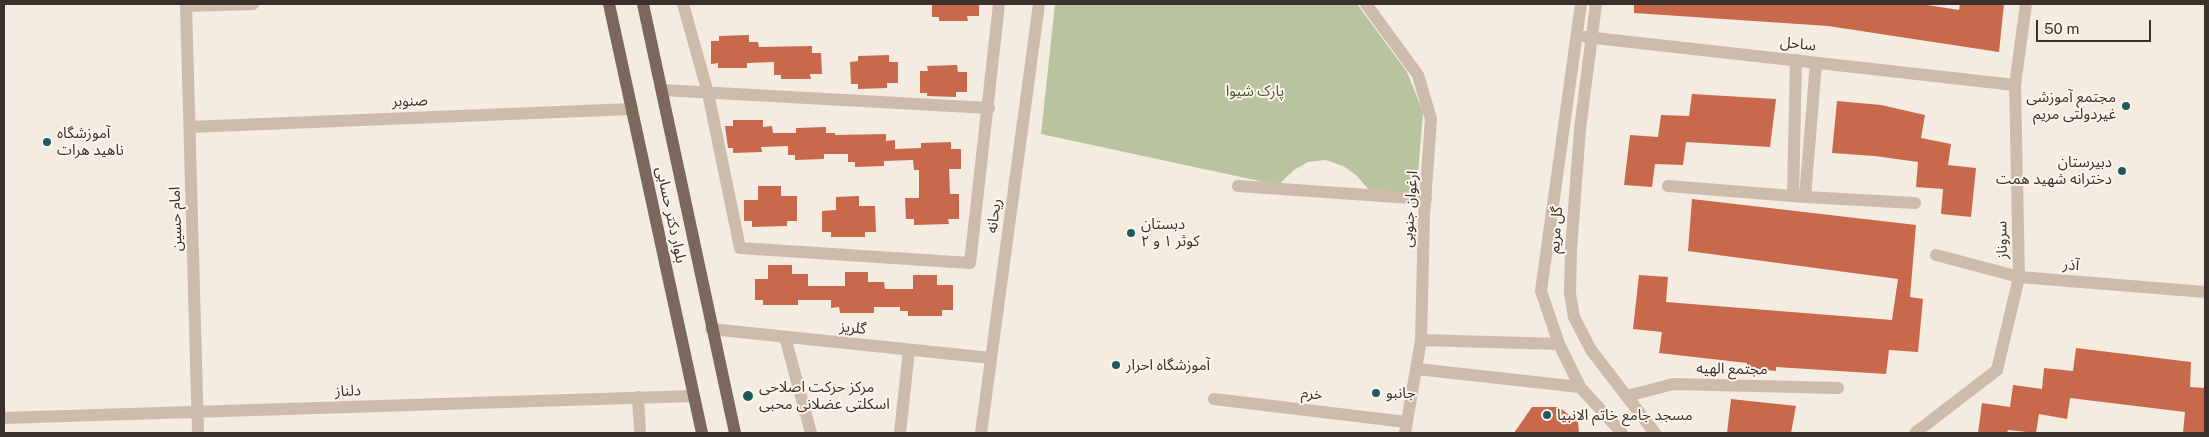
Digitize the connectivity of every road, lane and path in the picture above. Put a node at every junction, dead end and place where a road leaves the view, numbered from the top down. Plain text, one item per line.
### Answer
1 (254, 4) edge
2 (609, 4) edge
3 (643, 4) edge
4 (682, 4) edge
5 (999, 4) edge
6 (1039, 4) edge
7 (1366, 4) edge
8 (1581, 4) edge
9 (1596, 4) edge
10 (2026, 4) edge
11 (186, 5) edge
12 (1577, 36) junction
13 (1592, 38) junction
14 (1796, 60) junction
15 (1816, 63) junction
16 (2016, 85) junction
17 (662, 90) junction
18 (708, 93) junction
19 (989, 108) junction
20 (632, 109) junction
21 (190, 127) junction
22 (1238, 186) dead end
23 (1668, 186) dead end
24 (1799, 197) junction
25 (1426, 199) junction
26 (1915, 204) dead end
27 (1936, 255) dead end
28 (2019, 277) junction
29 (2205, 292) edge
30 (712, 330) junction
31 (786, 337) junction
32 (1421, 340) junction
33 (1559, 344) junction
34 (909, 350) junction
35 (991, 358) junction
36 (1417, 369) junction
37 (1580, 388) junction
38 (1838, 388) dead end
39 (693, 396) junction
40 (1627, 396) junction
41 (638, 397) junction
42 (1214, 399) dead end
43 (197, 412) junction
44 (4, 418) edge
45 (1405, 428) edge
46 (198, 433) edge
47 (640, 433) edge
48 (702, 433) edge
49 (735, 433) edge
50 (811, 433) edge
51 (900, 433) edge
52 (981, 433) edge
53 (1622, 433) edge
54 (1655, 433) edge
55 (1915, 433) edge

1 - 11 street
2 - 20 main road, بلوار دکتر حسابی
3 - 17 main road, بلوار دکتر حسابی
4 - 18 street
5 - 19 street
6 - 35 street, ریحانه
7 - 25 street, ارغوان جنوبی
8 - 12 street, گل مریم
9 - 13 street, گل مریم
10 - 16 street, سروناز
11 - 21 street, امام حسین
12 - 13 street, ساحل
12 - 33 street, گل مریم
13 - 14 street, ساحل
13 - 40 street, گل مریم
14 - 15 street, ساحل
14 - 24 street
15 - 16 street, ساحل
15 - 24 street
16 - 28 street, سروناز
17 - 18 street
17 - 30 main road, بلوار دکتر حسابی
18 - 19 street
18 - 19 street
20 - 21 street, صنوبر
20 - 39 main road, بلوار دکتر حسابی
21 - 43 street, امام حسین
22 - 25 street
23 - 24 street
24 - 26 street
25 - 32 street, ارغوان جنوبی
27 - 28 street, آذر
28 - 29 street, آذر
28 - 55 street, سروناز
30 - 31 street, گلریز
30 - 49 main road, بلوار دکتر حسابی
31 - 34 street, گلریز
31 - 50 street
32 - 33 street
32 - 36 street, ارغوان جنوبی
33 - 37 street, گل مریم
34 - 35 street, گلریز
34 - 51 street
35 - 52 street, ریحانه
36 - 37 street
36 - 45 street, ارغوان جنوبی
37 - 53 street, گل مریم
38 - 40 street, مجتمع الهیه
39 - 41 street, دلناز
39 - 48 main road, بلوار دکتر حسابی
40 - 54 street, گل مریم
41 - 43 street, دلناز
41 - 47 street
42 - 45 street, خرم
43 - 44 street, دلناز
43 - 46 street, امام حسین

